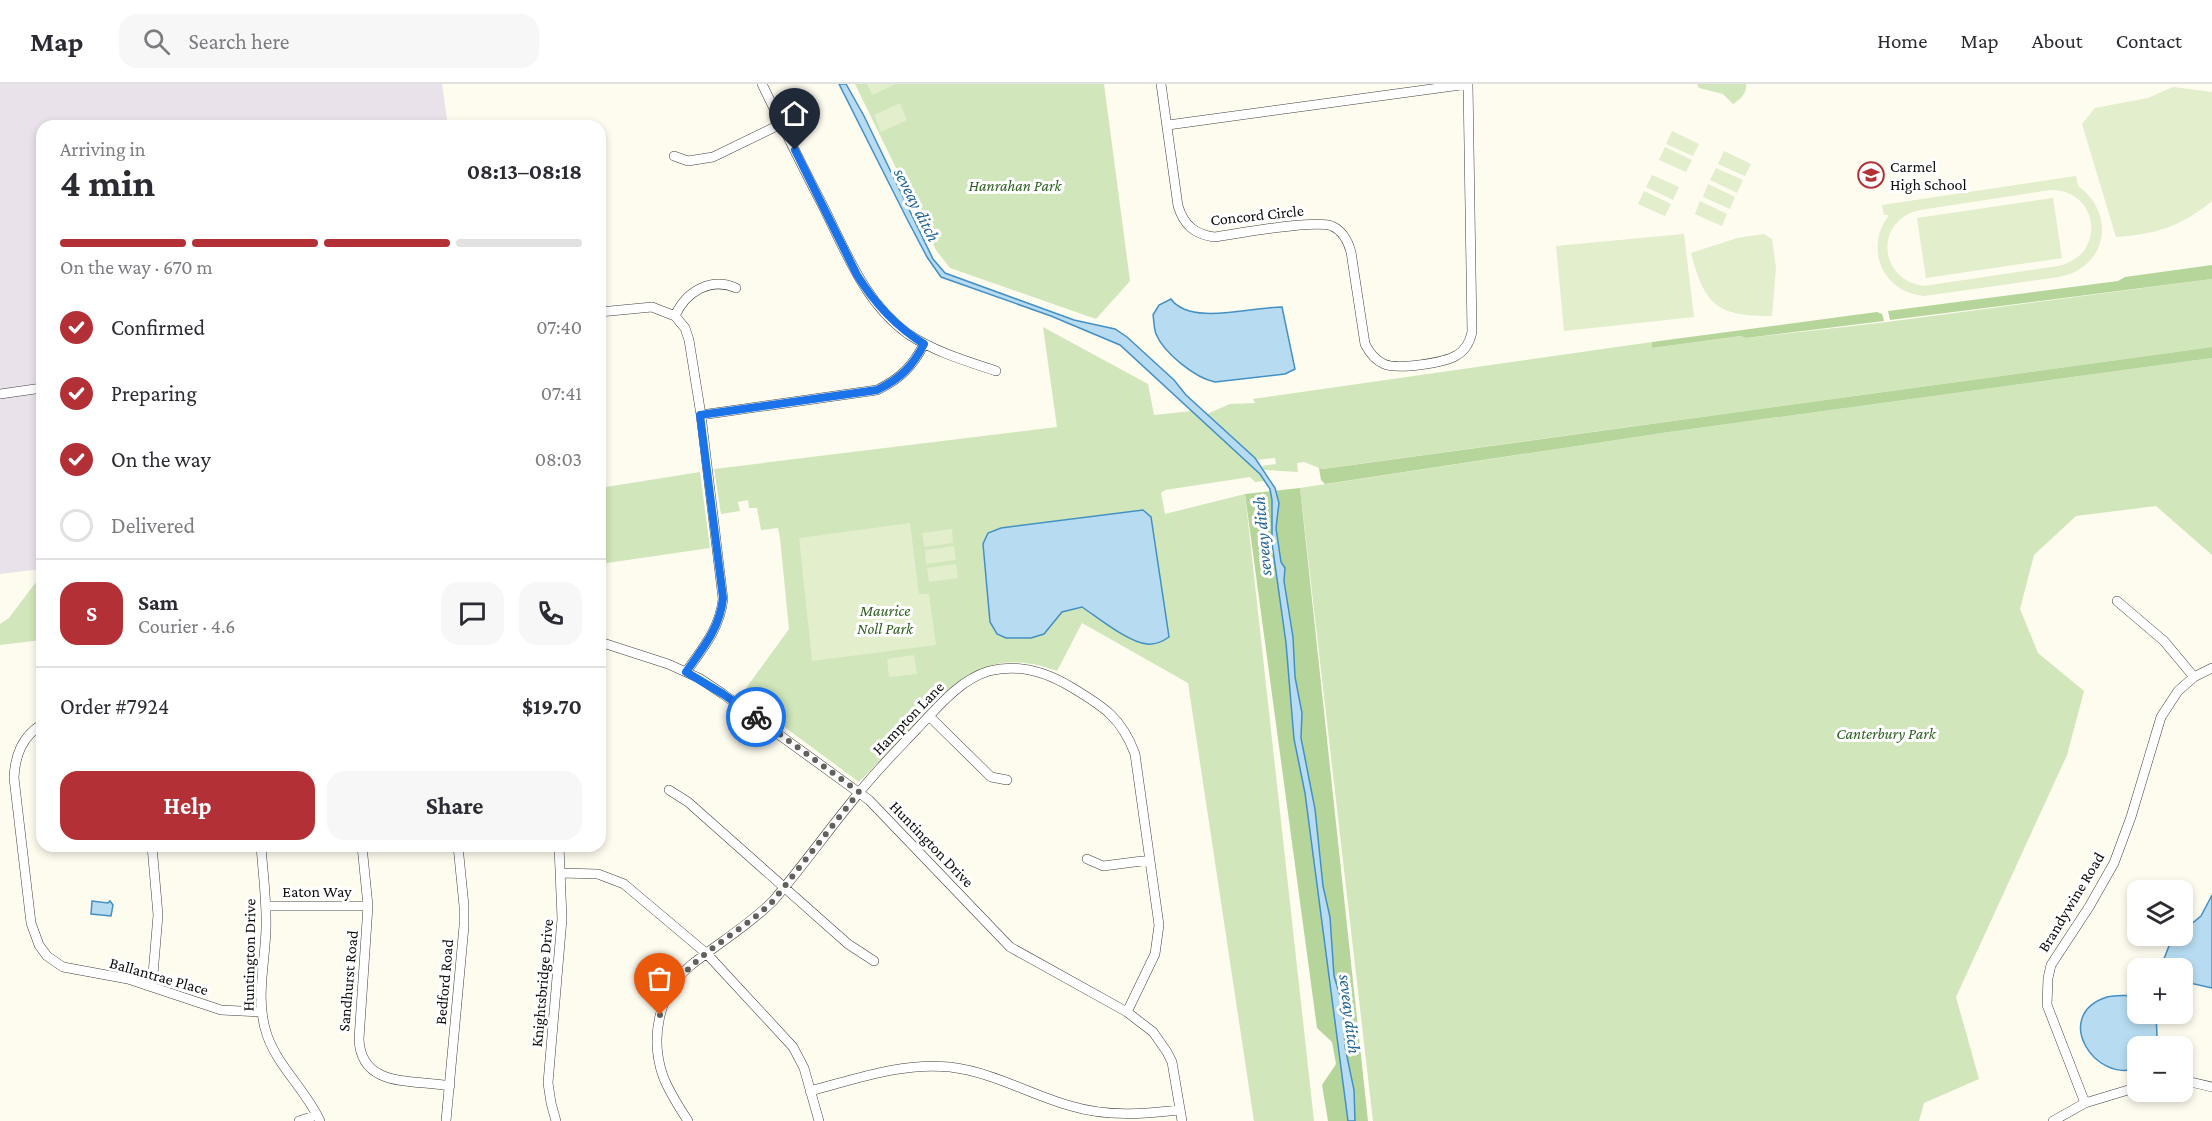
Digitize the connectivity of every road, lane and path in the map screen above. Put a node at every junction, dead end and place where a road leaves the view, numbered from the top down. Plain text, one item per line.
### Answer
1 (762, 84) edge
2 (1161, 84) edge
3 (1468, 84) edge
4 (781, 124) junction
5 (1168, 125) junction
6 (674, 156) dead end
7 (736, 288) dead end
8 (606, 311) edge
9 (675, 316) junction
10 (924, 344) junction
11 (996, 371) dead end
12 (36, 389) edge
13 (0, 394) edge
14 (700, 415) junction
15 (2117, 601) dead end
16 (606, 644) edge
17 (2212, 668) edge
18 (686, 672) junction
19 (2194, 677) junction
20 (928, 717) junction
21 (36, 730) edge
22 (1007, 780) dead end
23 (669, 790) dead end
24 (859, 792) junction
25 (153, 852) edge
26 (262, 852) edge
27 (363, 852) edge
28 (459, 852) edge
29 (559, 852) edge
30 (1087, 859) dead end
31 (1150, 860) junction
32 (561, 873) junction
33 (785, 887) junction
34 (266, 906) junction
35 (368, 906) junction
36 (707, 954) junction
37 (874, 961) dead end
38 (152, 986) junction
39 (261, 1012) junction
40 (1127, 1012) junction
41 (2193, 1083) edge
42 (450, 1086) junction
43 (2212, 1087) edge
44 (2127, 1090) edge
45 (810, 1091) junction
46 (2085, 1103) junction
47 (1180, 1110) junction
48 (319, 1118) edge
49 (298, 1121) edge
50 (446, 1121) edge
51 (556, 1121) edge
52 (688, 1121) edge
53 (819, 1121) edge
54 (1182, 1121) edge
55 (2053, 1121) edge

1 - 4 street
2 - 5 street, Concord Circle
3 - 5 street
3 - 5 street, Concord Circle
4 - 6 street
4 - 10 street
7 - 9 street
8 - 9 street
9 - 14 street
10 - 11 street
10 - 14 street
12 - 13 street
14 - 18 street
15 - 19 street
16 - 18 street, Huntington Drive
17 - 19 street, Brandywine Road
18 - 24 street, Huntington Drive
19 - 46 street, Brandywine Road
20 - 22 street
20 - 24 street, Hampton Lane
20 - 31 street, Hampton Lane
21 - 38 street, Ballantrae Place
23 - 33 street
24 - 33 street, Hampton Lane
24 - 40 street, Huntington Drive
25 - 38 street
26 - 34 street, Huntington Drive
27 - 35 street, Sandhurst Road
28 - 42 street, Bedford Road
29 - 32 street, Knightsbridge Drive
30 - 31 street
31 - 40 street, Hampton Lane
32 - 36 street
32 - 51 street, Knightsbridge Drive
33 - 36 street, Hampton Lane
33 - 37 street
34 - 35 street, Eaton Way
34 - 39 street, Huntington Drive
35 - 42 street, Sandhurst Road
36 - 45 street
36 - 52 street, Hampton Lane
38 - 39 street, Ballantrae Place
39 - 48 street, Huntington Drive
40 - 47 street, Huntington Drive
41 - 43 street
42 - 50 street, Bedford Road
44 - 46 street
45 - 47 street
45 - 53 street
46 - 55 street
47 - 54 street, Huntington Drive
48 - 49 street

